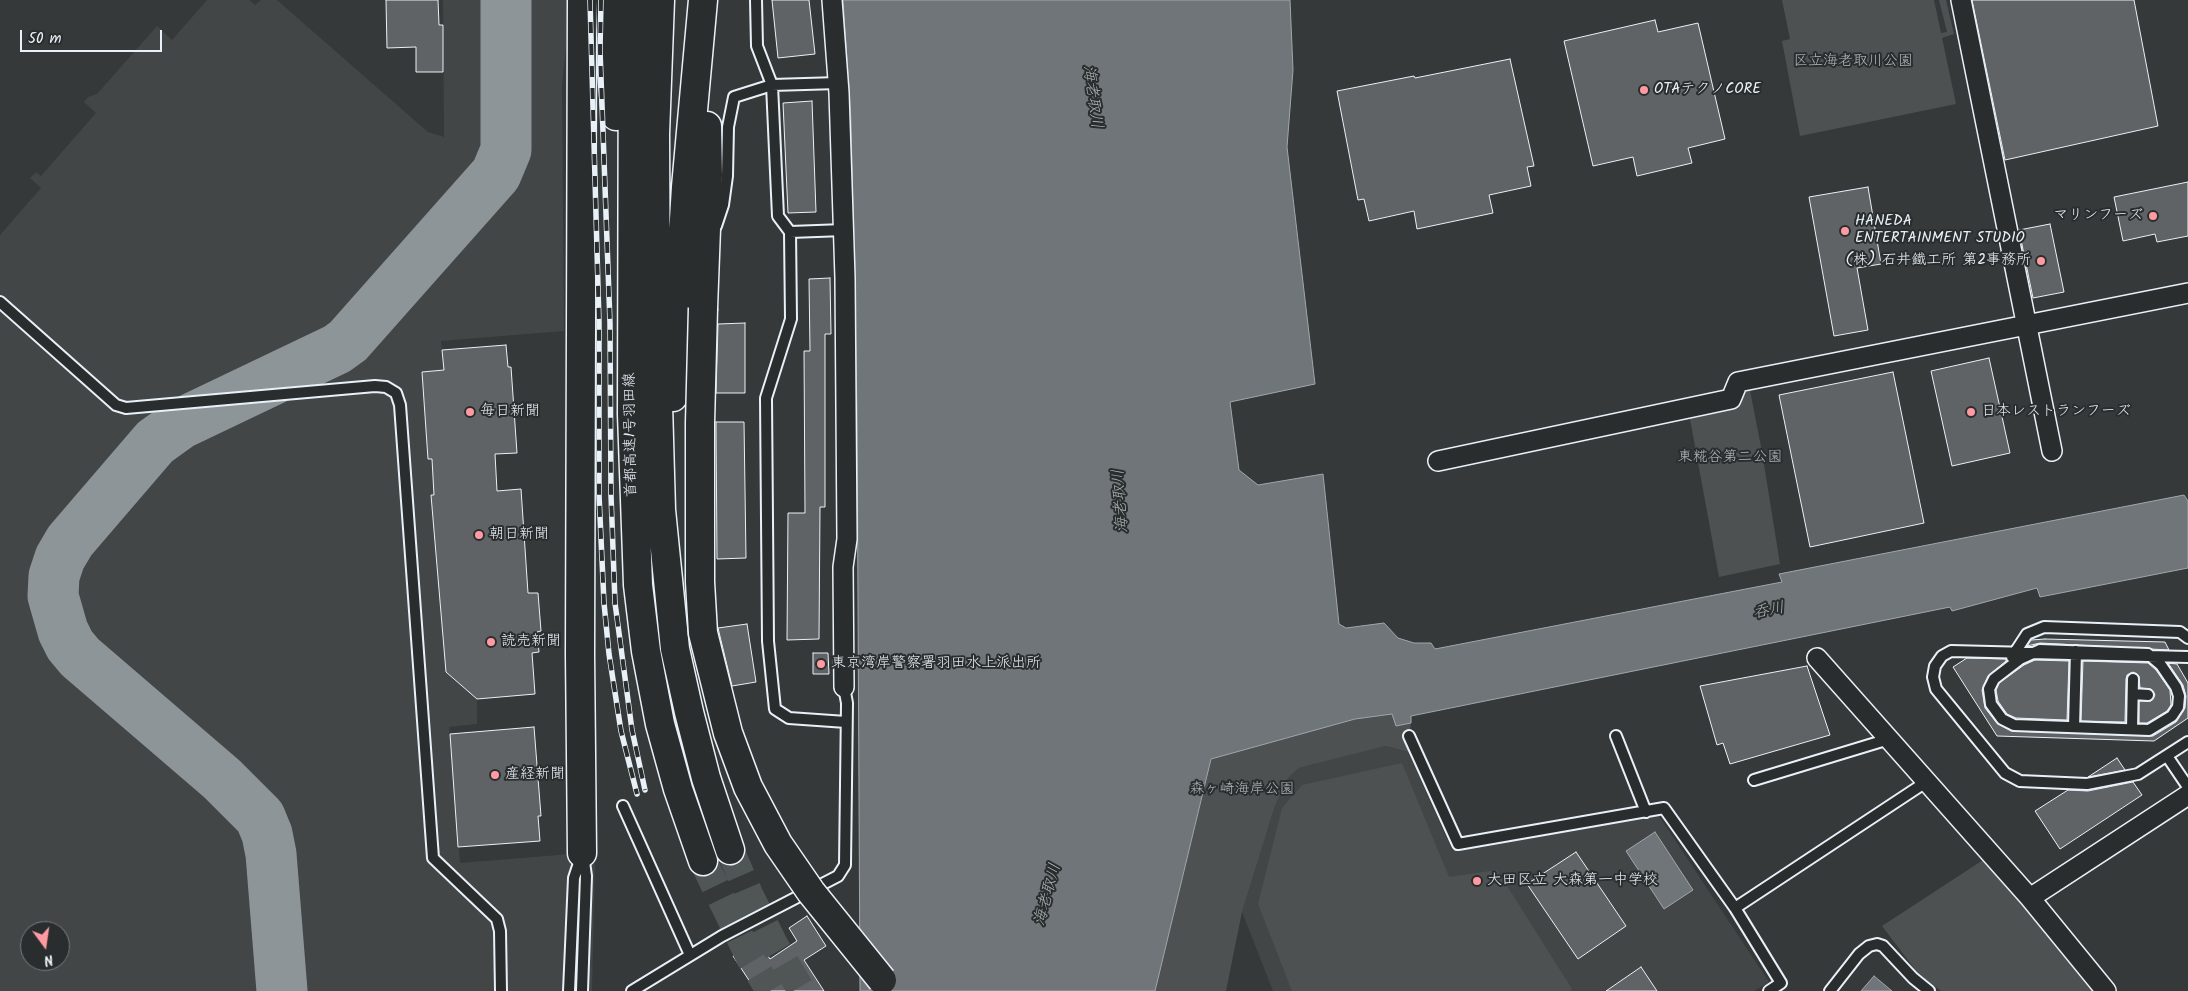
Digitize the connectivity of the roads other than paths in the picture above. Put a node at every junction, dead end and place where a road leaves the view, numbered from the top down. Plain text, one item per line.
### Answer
1 (582, 0) edge
2 (610, 0) edge
3 (633, 0) edge
4 (660, 0) edge
5 (704, 0) edge
6 (756, 0) edge
7 (832, 0) edge
8 (1961, 0) edge
9 (838, 82) junction
10 (772, 85) junction
11 (844, 230) junction
12 (790, 232) junction
13 (705, 258) junction
14 (631, 289) junction
15 (2188, 293) edge
16 (0, 302) edge
17 (2026, 324) junction
18 (2052, 451) dead end
19 (1438, 461) dead end
20 (668, 584) junction
21 (2188, 638) edge
22 (2076, 651) junction
23 (1818, 658) dead end
24 (2188, 658) edge
25 (2002, 672) junction
26 (2133, 679) dead end
27 (844, 687) joint
28 (2133, 694) junction
29 (2148, 695) dead end
30 (846, 722) junction
31 (2074, 727) junction
32 (2132, 729) junction
33 (1409, 736) dead end
34 (1616, 736) dead end
35 (1889, 739) junction
36 (2188, 742) edge
37 (2167, 756) junction
38 (1754, 780) dead end
39 (1926, 782) junction
40 (2188, 787) edge
41 (2188, 795) edge
42 (623, 806) dead end
43 (1646, 812) junction
44 (730, 850) tunnel mouth
45 (582, 853) junction
46 (704, 861) tunnel mouth
47 (2030, 898) junction
48 (1735, 908) junction
49 (690, 955) junction
50 (502, 991) edge
51 (569, 991) edge
52 (582, 991) edge
53 (632, 991) edge
54 (893, 991) edge
55 (1769, 991) edge
56 (1830, 991) edge
57 (1928, 991) edge
58 (2106, 991) edge

1 - 45 main road
2 - 14 main road
3 - 14 main road, 首都高速1号羽田線
4 - 20 main road, 首都高速1号羽田線
5 - 13 main road
5 - 20 main road
6 - 10 lane
7 - 9 street
8 - 17 street
9 - 10 lane
9 - 11 street
10 - 12 lane
10 - 13 lane
11 - 12 lane
11 - 27 street
12 - 30 lane
13 - 54 main road, bridge
14 - 46 main road, 首都高速1号羽田線
15 - 17 street
16 - 50 lane
17 - 18 street
17 - 19 street
20 - 44 main road, 首都高速1号羽田線
21 - 25 lane
22 - 25 lane
22 - 31 lane
22 - 32 lane
23 - 35 street
24 - 37 lane
25 - 31 lane
26 - 28 lane
27 - 30 lane
28 - 29 lane
28 - 32 lane
30 - 49 lane
31 - 32 lane
33 - 43 lane
34 - 43 lane
35 - 38 lane
35 - 39 street
36 - 37 lane
37 - 40 lane
39 - 47 street
39 - 48 lane
41 - 47 street
42 - 49 lane
43 - 48 lane
45 - 51 lane
45 - 52 lane
47 - 58 street
48 - 55 lane
49 - 53 lane
56 - 57 lane

